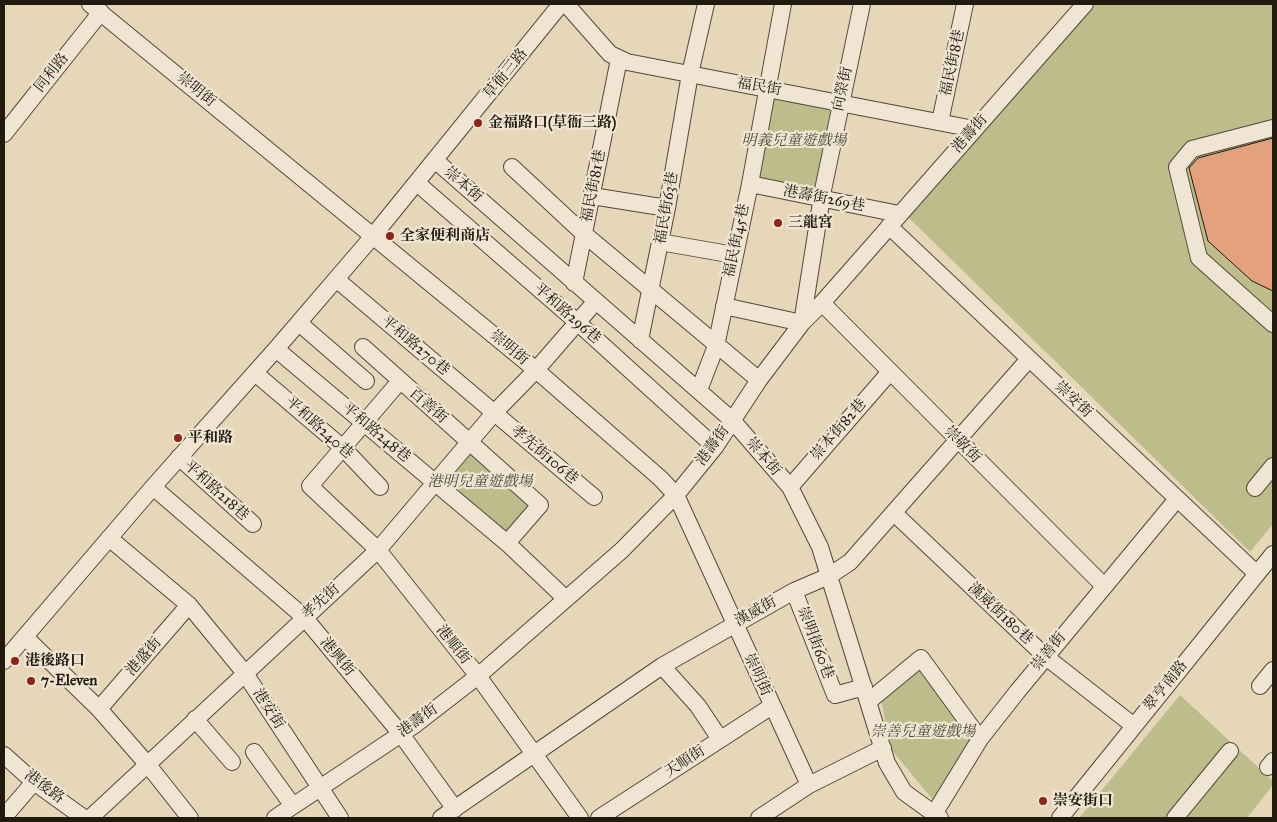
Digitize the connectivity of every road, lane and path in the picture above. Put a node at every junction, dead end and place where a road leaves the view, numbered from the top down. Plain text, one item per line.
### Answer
1 (562, 4) edge
2 (566, 4) edge
3 (706, 4) edge
4 (783, 4) edge
5 (862, 4) edge
6 (966, 4) edge
7 (1075, 7) edge
8 (96, 8) edge
9 (619, 59) junction
10 (690, 74) junction
11 (766, 88) junction
12 (840, 102) junction
13 (940, 122) junction
14 (1273, 128) edge
15 (974, 129) junction
16 (4, 134) edge
17 (436, 161) junction
18 (512, 167) dead end
19 (417, 183) junction
20 (750, 184) junction
21 (592, 196) junction
22 (821, 199) junction
23 (667, 208) junction
24 (894, 220) junction
25 (584, 234) junction
26 (374, 236) junction
27 (660, 242) junction
28 (734, 255) junction
29 (336, 279) junction
30 (574, 283) junction
31 (651, 290) junction
32 (596, 301) junction
33 (822, 304) junction
34 (724, 306) junction
35 (1270, 316) edge
36 (577, 322) junction
37 (299, 323) junction
38 (802, 323) junction
39 (640, 340) junction
40 (716, 346) junction
41 (363, 347) dead end
42 (276, 349) junction
43 (1029, 359) junction
44 (536, 370) junction
45 (255, 373) junction
46 (889, 373) junction
47 (758, 380) junction
48 (366, 381) dead end
49 (400, 382) junction
50 (699, 390) junction
51 (494, 413) junction
52 (732, 420) junction
53 (365, 424) junction
54 (957, 439) junction
55 (470, 442) junction
56 (715, 447) junction
57 (343, 448) junction
58 (179, 457) junction
59 (1273, 466) edge
60 (435, 482) junction
61 (153, 486) junction
62 (310, 486) joint
63 (380, 487) dead end
64 (790, 487) junction
65 (1255, 488) dead end
66 (676, 495) junction
67 (594, 498) dead end
68 (1177, 499) junction
69 (895, 514) junction
70 (254, 524) dead end
71 (109, 538) junction
72 (507, 543) junction
73 (378, 550) junction
74 (1273, 554) edge
75 (1257, 574) junction
76 (830, 576) junction
77 (1104, 586) junction
78 (794, 591) junction
79 (565, 598) junction
80 (189, 605) junction
81 (304, 617) junction
82 (734, 624) junction
83 (25, 637) junction
84 (1046, 657) junction
85 (4, 661) edge
86 (662, 666) junction
87 (1273, 670) edge
88 (244, 672) junction
89 (478, 676) junction
90 (1260, 686) dead end
91 (867, 694) junction
92 (772, 706) junction
93 (99, 709) junction
94 (195, 719) junction
95 (1134, 726) junction
96 (401, 734) junction
97 (720, 739) junction
98 (980, 739) junction
99 (883, 748) junction
100 (1230, 751) dead end
101 (254, 752) dead end
102 (4, 755) edge
103 (534, 755) junction
104 (232, 762) dead end
105 (148, 764) junction
106 (34, 782) junction
107 (809, 785) junction
108 (319, 788) junction
109 (293, 806) junction
110 (455, 809) junction
111 (937, 816) edge
112 (4, 817) edge
113 (84, 818) edge
114 (90, 818) edge
115 (190, 818) edge
116 (275, 818) edge
117 (340, 818) edge
118 (441, 818) edge
119 (580, 818) edge
120 (599, 818) edge
121 (759, 818) edge
122 (1060, 818) edge
123 (1175, 818) edge

1 - 17 street, 草衙三路
2 - 9 street, 福民街
3 - 10 street, 福民街63巷
4 - 11 street, 福民街45巷
5 - 12 street, 向榮街
6 - 13 street, 福民街8巷
7 - 15 street, 港壽街
8 - 16 street, 同利路
8 - 26 street, 崇明街
9 - 10 street, 福民街
9 - 21 street, 福民街81巷
10 - 11 street, 福民街
10 - 23 street, 福民街63巷
11 - 12 street, 福民街
11 - 20 street, 福民街45巷
12 - 13 street, 福民街
12 - 22 street, 向榮街
13 - 15 street, 福民街
14 - 35 street
15 - 24 street, 港壽街
17 - 19 street, 草衙三路
17 - 30 street, 崇本街
18 - 25 street
19 - 26 street, 草衙三路
19 - 36 street, 平和路296巷
20 - 22 street, 港壽街269巷
20 - 28 street, 福民街45巷
21 - 23 street
21 - 25 street, 福民街81巷
22 - 24 street, 港壽街269巷
22 - 38 street, 向榮街
23 - 27 street, 福民街63巷
24 - 33 street, 港壽街
24 - 43 street, 崇安街
25 - 30 street, 福民街81巷
25 - 31 street
26 - 29 street
26 - 44 street, 崇明街
27 - 28 street
27 - 31 street, 福民街63巷
28 - 34 street, 福民街45巷
29 - 37 street
29 - 51 street, 平和路270巷
30 - 32 street, 崇本街
31 - 39 street, 福民街63巷
31 - 40 street
32 - 36 street, 孝先街
32 - 39 street, 崇本街
33 - 38 street, 港壽街
33 - 46 street, 崇敬街
34 - 38 street
34 - 40 street, 福民街45巷
36 - 44 street, 孝先街
36 - 56 street, 平和路296巷
37 - 42 street
37 - 48 street
38 - 47 street, 港壽街
39 - 50 street, 崇本街
40 - 47 street
40 - 50 street, 福民街45巷
41 - 49 street
42 - 45 street
42 - 53 street, 平和路248巷
43 - 54 street, 漢威街
43 - 68 street, 崇安街
44 - 51 street, 孝先街
44 - 66 street, 崇明街
45 - 57 street, 平和路240巷
45 - 58 street
46 - 54 street, 崇敬街
46 - 64 street, 崇本街82巷
47 - 52 street, 港壽街
49 - 53 street, 百善街
49 - 55 street, 百善街
50 - 52 street, 崇本街
51 - 55 street, 孝先街
51 - 67 street, 孝先街106巷
52 - 56 street, 港壽街
52 - 64 street, 崇本街
53 - 57 street, 百善街
53 - 60 street, 平和路248巷
54 - 69 street, 漢威街
54 - 77 street, 崇敬街
55 - 60 street, 孝先街
55 - 72 street, 百善街
56 - 66 street, 港壽街
57 - 62 street, 百善街
57 - 63 street, 平和路240巷
58 - 61 street
58 - 70 street, 平和路218巷
59 - 65 street
60 - 72 street, 平和路248巷
60 - 73 street, 孝先街
61 - 71 street
61 - 81 street, 港興街
62 - 73 street, 港順街
64 - 76 street, 崇本街
66 - 79 street, 港壽街
66 - 82 street, 崇明街
68 - 75 street, 崇安街
68 - 77 street, 崇善街
69 - 76 street, 漢威街
69 - 84 street, 漢威街180巷
71 - 80 street, 港安街
71 - 83 street
72 - 79 street, 平和路248巷
73 - 81 street, 孝先街
73 - 89 street, 港順街
74 - 75 street, 翠亨南路
75 - 95 street, 翠亨南路
76 - 78 street, 漢威街
76 - 91 street, 崇本街
77 - 84 street, 崇善街
78 - 82 street, 漢威街
78 - 91 street, 崇明街60巷
79 - 89 street, 港壽街
80 - 88 street, 港安街
80 - 93 street, 港盛街
81 - 88 street, 孝先街
81 - 96 street, 港興街
82 - 86 street, 漢威街
82 - 92 street, 崇明街
83 - 85 street
83 - 93 street
84 - 95 street, 漢威街180巷
84 - 98 street, 崇善街
86 - 97 street
86 - 103 street, 漢威街
87 - 90 street
88 - 94 street, 孝先街
88 - 108 street, 港安街
89 - 96 street, 港壽街
89 - 103 street, 港順街
91 - 98 street
91 - 99 street, 崇本街
92 - 97 street, 天順街
92 - 107 street, 崇明街
93 - 105 street
94 - 104 street
94 - 105 street, 孝先街
95 - 122 street, 翠亨南路
96 - 108 street, 港壽街
96 - 110 street, 港興街
97 - 120 street, 天順街
98 - 111 street, 崇善街
99 - 107 street
99 - 111 street, 崇本街
100 - 123 street
101 - 109 street
102 - 106 street, 港後路
103 - 110 street, 漢威街
103 - 119 street, 港順街
105 - 114 street, 孝先街
105 - 115 street
106 - 112 street
106 - 113 street, 港後路
107 - 121 street
108 - 109 street, 港壽街
108 - 117 street, 港安街
109 - 116 street, 港壽街
110 - 118 street, 漢威街

